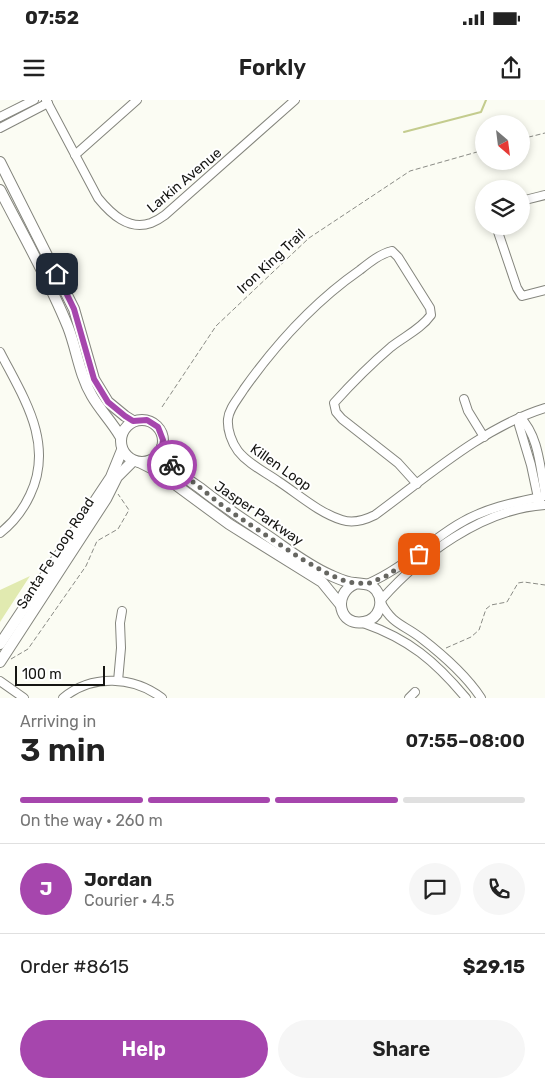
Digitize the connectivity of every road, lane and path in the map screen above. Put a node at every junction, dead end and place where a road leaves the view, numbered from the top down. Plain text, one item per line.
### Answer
1 (34, 100) edge
2 (137, 100) edge
3 (295, 100) edge
4 (47, 101) edge
5 (0, 117) edge
6 (0, 128) edge
7 (545, 133) edge
8 (530, 137) edge
9 (475, 153) edge
10 (76, 155) junction
11 (0, 162) edge
12 (0, 190) edge
13 (545, 195) edge
14 (530, 198) edge
15 (499, 235) edge
16 (65, 290) junction
17 (545, 290) edge
18 (54, 296) junction
19 (0, 352) edge
20 (464, 399) dead end
21 (162, 407) dead end
22 (545, 408) edge
23 (520, 417) junction
24 (133, 421) junction
25 (120, 436) junction
26 (484, 437) junction
27 (162, 447) junction
28 (122, 450) junction
29 (136, 461) junction
30 (417, 484) junction
31 (117, 487) dead end
32 (543, 499) edge
33 (0, 533) edge
34 (354, 584) junction
35 (367, 584) junction
36 (545, 585) edge
37 (381, 602) junction
38 (340, 604) junction
39 (122, 611) dead end
40 (363, 622) junction
41 (0, 644) edge
42 (445, 649) dead end
43 (11, 660) dead end
44 (0, 662) edge
45 (118, 680) junction
46 (0, 681) edge
47 (24, 698) edge
48 (63, 698) edge
49 (162, 698) edge
50 (466, 698) edge
51 (481, 698) edge

1 - 5 street
2 - 10 street
3 - 10 street, Larkin Avenue
4 - 6 street
4 - 10 street, Larkin Avenue
7 - 8 path
9 - 21 path, Iron King Trail
11 - 16 main road
12 - 18 main road
13 - 14 street
15 - 17 street
16 - 18 street
16 - 24 main road
18 - 25 main road
19 - 33 street
20 - 26 street
22 - 23 street, Killen Loop
23 - 26 street, Killen Loop
23 - 32 street
24 - 25 main road
24 - 27 main road
25 - 28 main road
26 - 30 street, Killen Loop
27 - 29 main road
27 - 34 main road, Jasper Parkway
28 - 29 main road
28 - 41 main road, Santa Fe Loop Road
29 - 38 main road, Jasper Parkway
29 - 44 main road, Santa Fe Loop Road
30 - 30 street, Killen Loop
31 - 43 path
32 - 35 street
32 - 37 street
34 - 35 main road
34 - 38 main road
35 - 37 main road
36 - 42 path
37 - 40 main road
37 - 51 street
38 - 40 main road
39 - 45 street
40 - 50 street
45 - 48 street
45 - 49 street
46 - 47 street

